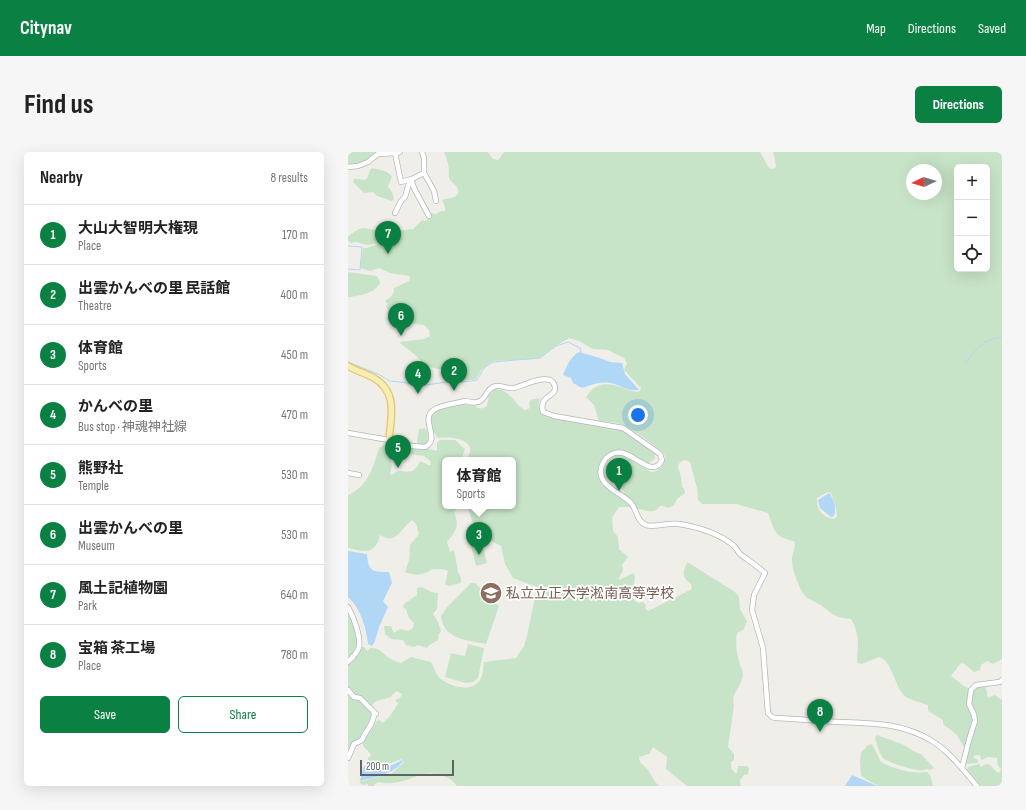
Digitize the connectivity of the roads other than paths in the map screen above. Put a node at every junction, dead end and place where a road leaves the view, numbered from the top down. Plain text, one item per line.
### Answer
1 (422, 152) edge
2 (397, 153) edge
3 (348, 167) edge
4 (424, 173) junction
5 (411, 179) junction
6 (436, 202) dead end
7 (396, 213) dead end
8 (429, 216) dead end
9 (348, 366) edge
10 (348, 433) edge
11 (389, 440) junction
12 (348, 473) edge
13 (359, 475) dead end
14 (348, 607) edge
15 (348, 662) edge
16 (1002, 680) edge
17 (348, 690) edge
18 (348, 758) edge
19 (962, 768) junction
20 (977, 786) edge

1 - 4 street
2 - 3 street
2 - 5 street
4 - 5 street
4 - 6 street
5 - 7 street
5 - 8 street
9 - 11 main road
10 - 11 street
11 - 19 street
12 - 13 street
14 - 15 street
16 - 19 street
17 - 18 street
19 - 20 street

